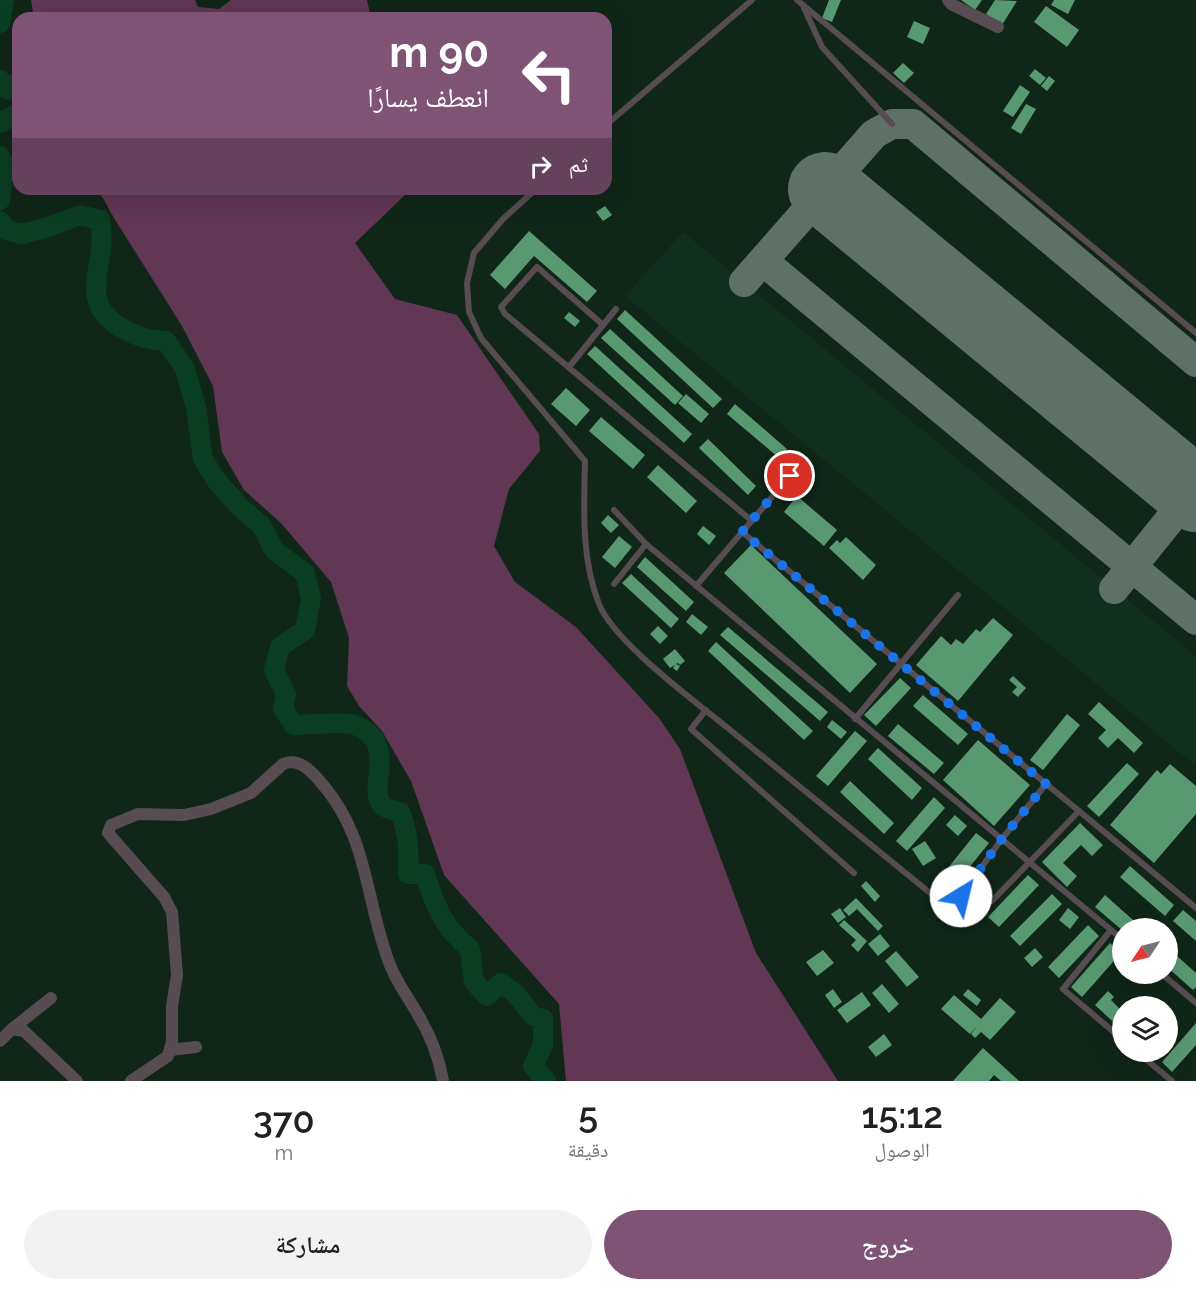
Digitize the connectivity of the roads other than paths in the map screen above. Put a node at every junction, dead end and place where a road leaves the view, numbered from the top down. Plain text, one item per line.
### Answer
1 (752, 0) edge
2 (948, 0) edge
3 (800, 3) edge
4 (998, 27) dead end
5 (612, 120) edge
6 (892, 124) dead end
7 (529, 195) edge
8 (616, 309) dead end
9 (603, 325) junction
10 (1196, 333) edge
11 (569, 367) junction
12 (802, 462) dead end
13 (614, 510) dead end
14 (752, 521) junction
15 (742, 532) junction
16 (646, 544) junction
17 (614, 584) dead end
18 (696, 586) junction
19 (958, 595) dead end
20 (901, 664) junction
21 (706, 710) junction
22 (855, 719) junction
23 (1046, 784) junction
24 (1079, 811) junction
25 (1001, 840) junction
26 (1029, 863) junction
27 (854, 873) dead end
28 (971, 882) junction
29 (1196, 908) edge
30 (1111, 930) joint
31 (1174, 984) edge
32 (51, 998) dead end
33 (1196, 1003) edge
34 (12, 1029) junction
35 (1112, 1031) edge
36 (0, 1041) edge
37 (196, 1047) dead end
38 (170, 1050) junction
39 (1149, 1062) edge
40 (77, 1081) edge
41 (131, 1081) edge
42 (444, 1081) edge
43 (1172, 1081) edge

1 - 5 lane
2 - 4 street
3 - 6 lane
3 - 10 lane
7 - 21 lane
8 - 9 lane
9 - 11 lane
9 - 11 lane
11 - 14 lane
12 - 14 lane
13 - 16 lane
14 - 15 lane
15 - 18 lane
15 - 20 lane
16 - 17 lane
16 - 18 lane
18 - 22 lane
19 - 20 lane
20 - 22 lane
20 - 23 lane
21 - 27 lane
21 - 28 lane
22 - 25 lane
23 - 24 lane
23 - 25 lane
24 - 26 lane
24 - 29 lane
25 - 26 lane
25 - 28 lane
26 - 28 lane
26 - 30 lane
30 - 35 lane
31 - 33 lane
32 - 34 street
34 - 36 street
34 - 40 street
37 - 38 street
38 - 41 street
38 - 42 street
39 - 43 lane

